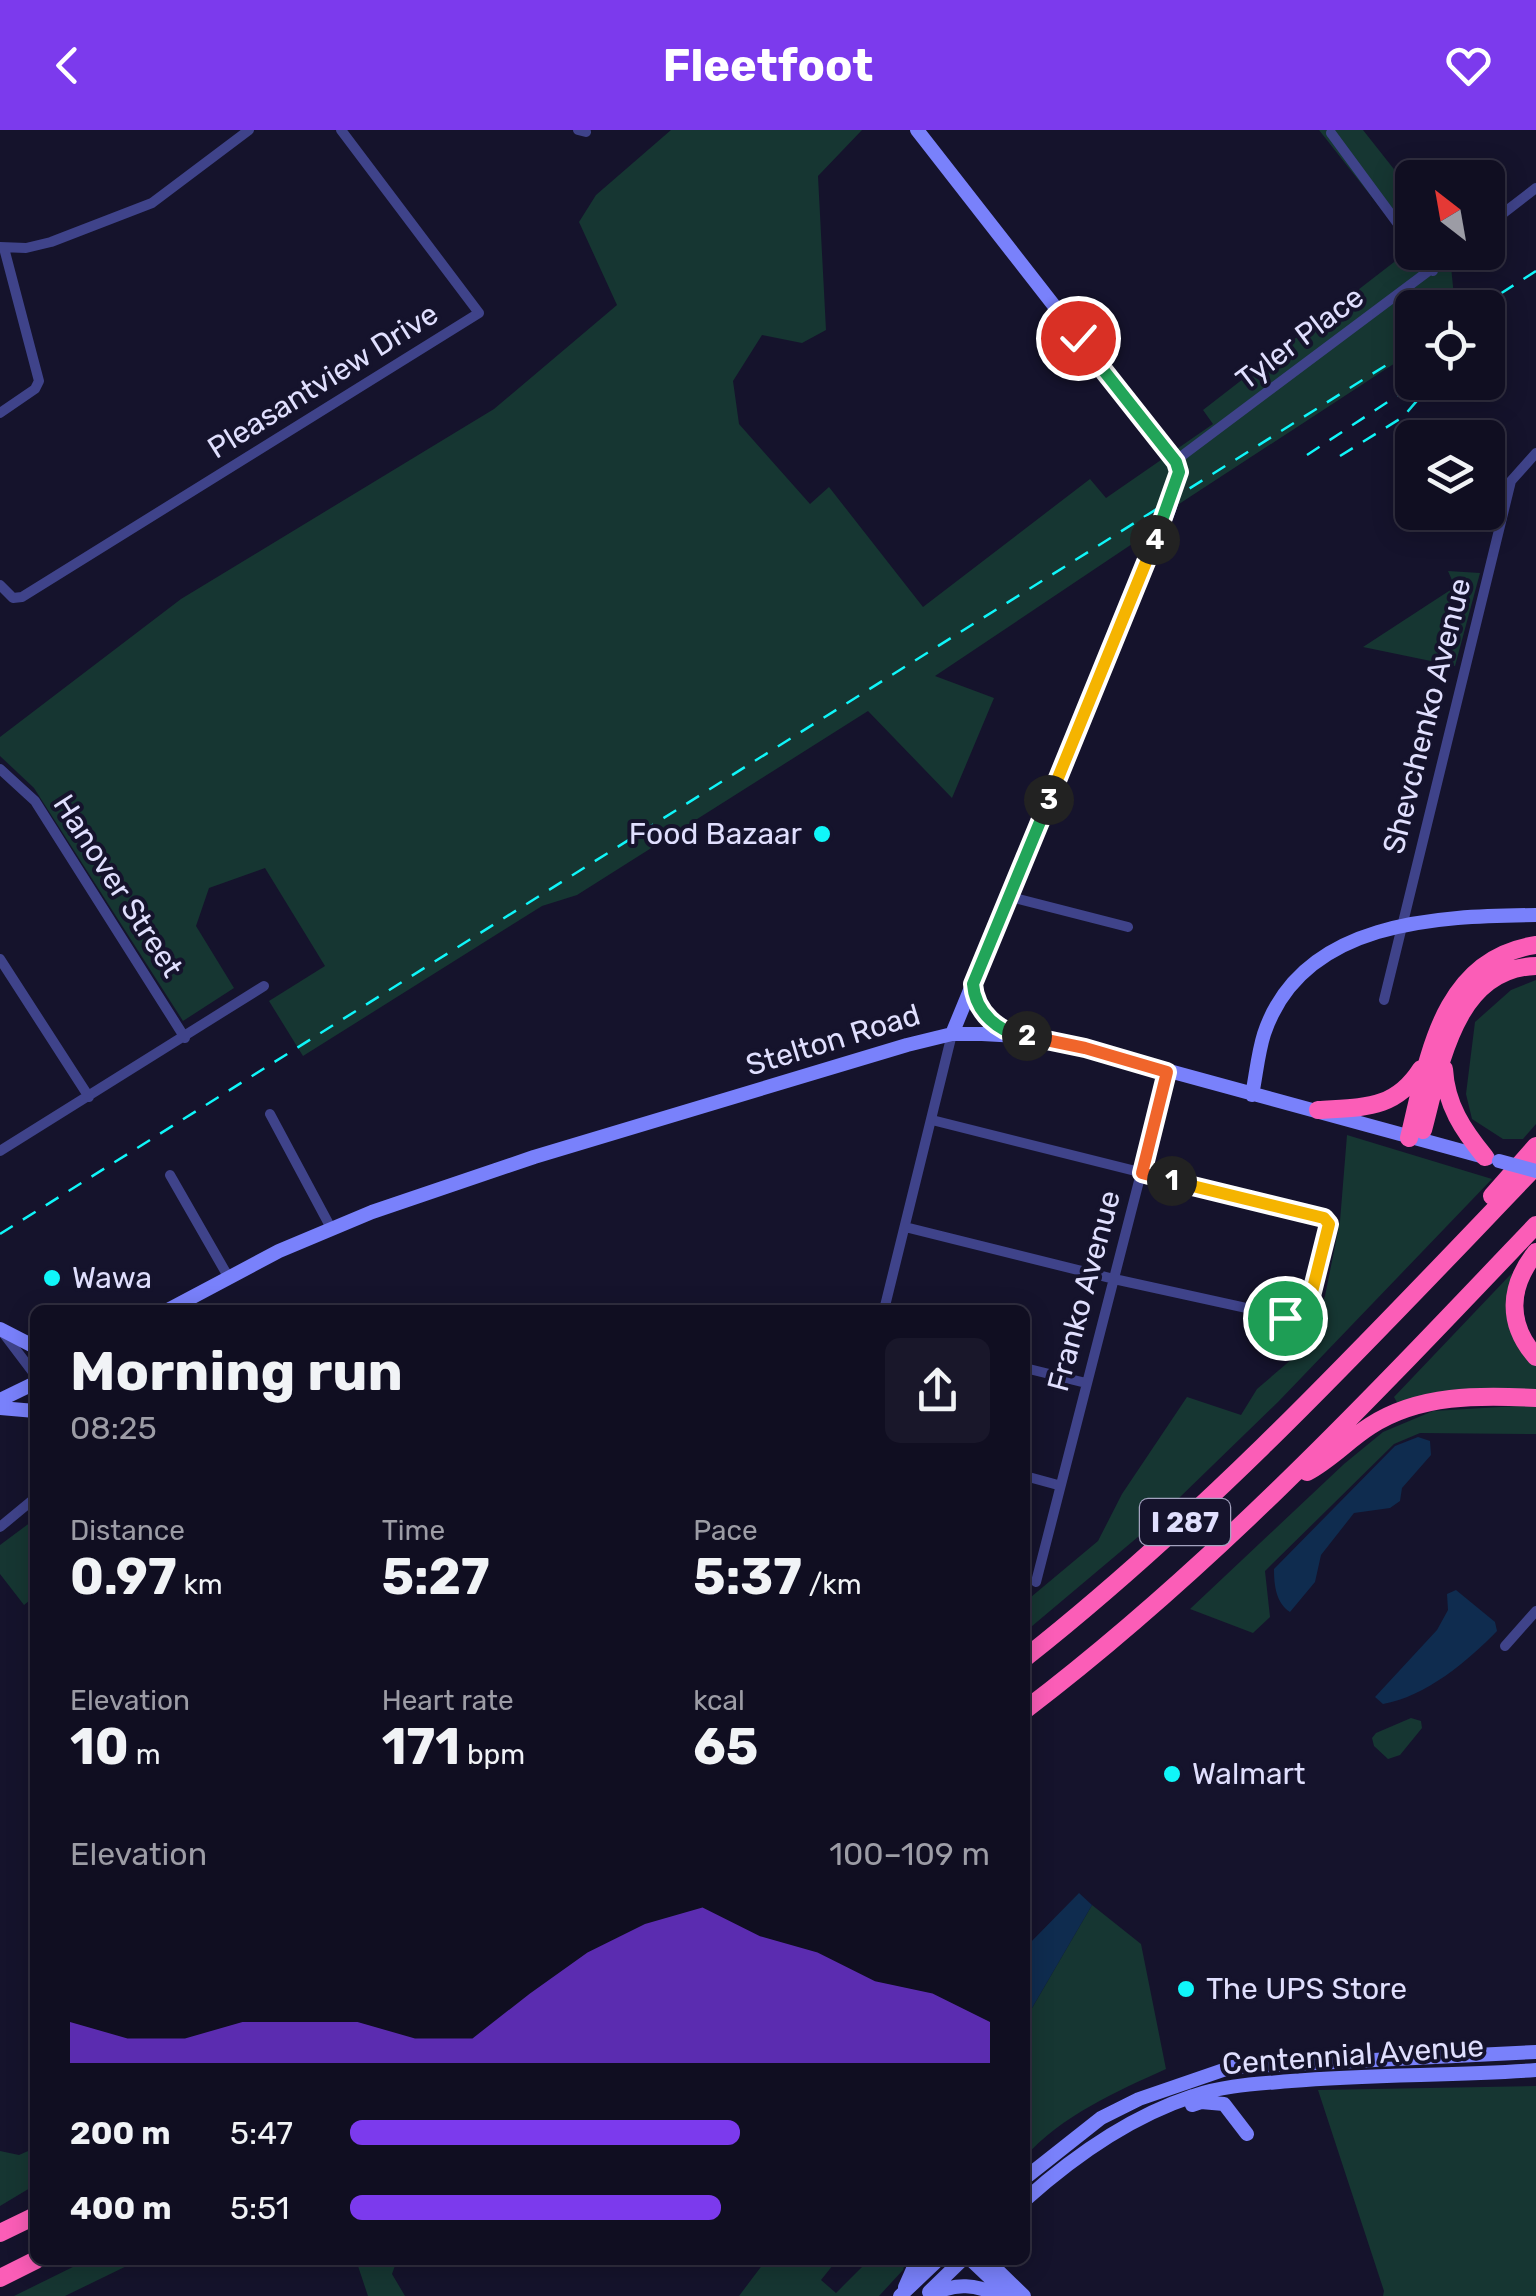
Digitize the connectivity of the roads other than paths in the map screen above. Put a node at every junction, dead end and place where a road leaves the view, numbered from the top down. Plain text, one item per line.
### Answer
1 (249, 130) edge
2 (341, 130) edge
3 (918, 130) edge
4 (1331, 133) dead end
5 (1536, 188) edge
6 (1505, 211) edge
7 (1395, 220) edge
8 (2, 247) edge
9 (1433, 270) edge
10 (0, 413) edge
11 (1536, 453) edge
12 (1175, 461) junction
13 (0, 585) edge
14 (0, 769) edge
15 (1007, 896) junction
16 (1536, 915) edge
17 (1401, 925) junction
18 (1128, 927) dead end
19 (1536, 945) edge
20 (0, 959) edge
21 (1536, 966) edge
22 (973, 984) junction
23 (264, 986) dead end
24 (1384, 1000) dead end
25 (952, 1034) junction
26 (1014, 1035) junction
27 (185, 1038) junction
28 (1436, 1058) junction
29 (1167, 1072) junction
30 (1252, 1095) junction
31 (89, 1097) junction
32 (1318, 1110) junction
33 (270, 1114) dead end
34 (932, 1120) junction
35 (1414, 1139) junction
36 (1536, 1146) edge
37 (0, 1151) edge
38 (1492, 1159) junction
39 (1536, 1168) edge
40 (1142, 1173) junction
41 (170, 1176) dead end
42 (1482, 1223) junction
43 (1536, 1225) edge
44 (906, 1227) junction
45 (331, 1228) junction
46 (1536, 1252) edge
47 (229, 1278) junction
48 (1114, 1279) junction
49 (178, 1305) edge
50 (885, 1305) edge
51 (0, 1329) edge
52 (30, 1344) edge
53 (1536, 1357) edge
54 (30, 1368) edge
55 (1030, 1369) edge
56 (1086, 1383) junction
57 (30, 1386) edge
58 (1536, 1398) edge
59 (0, 1400) edge
60 (0, 1408) edge
61 (30, 1411) edge
62 (1030, 1477) edge
63 (1286, 1484) junction
64 (1058, 1485) junction
65 (30, 1502) edge
66 (0, 1528) edge
67 (1036, 1582) dead end
68 (1536, 1611) edge
69 (1505, 1646) dead end
70 (1030, 1654) edge
71 (1030, 1706) edge
72 (1536, 2052) edge
73 (1536, 2070) edge
74 (1140, 2118) junction
75 (1248, 2134) dead end
76 (1030, 2174) edge
77 (1030, 2196) edge
78 (30, 2218) edge
79 (0, 2232) edge
80 (30, 2263) edge
81 (915, 2265) edge
82 (933, 2265) edge
83 (957, 2265) edge
84 (978, 2265) edge
85 (992, 2265) edge
86 (1005, 2265) edge
87 (0, 2278) edge
88 (1013, 2294) edge
89 (901, 2295) edge
90 (928, 2296) edge

1 - 8 street
2 - 13 street, Pleasantview Drive
3 - 12 main road
4 - 7 street
5 - 6 street
8 - 10 street
9 - 12 street, Tyler Place
11 - 17 street, Shevchenko Avenue
12 - 15 main road
14 - 27 street, Hanover Street
15 - 18 street
15 - 22 main road
16 - 17 main road
17 - 24 street, Shevchenko Avenue
17 - 30 main road
19 - 28 highway
20 - 31 street
21 - 28 highway
22 - 25 main road
22 - 26 main road
23 - 27 street
25 - 26 main road, Stelton Road
25 - 34 street
25 - 45 main road, Stelton Road
26 - 29 main road, Stelton Road
27 - 31 street
28 - 32 highway
28 - 35 highway
28 - 38 highway
29 - 30 main road, Stelton Road
29 - 40 street, Franko Avenue
30 - 32 main road, Stelton Road
31 - 37 street
32 - 35 main road, Stelton Road
33 - 45 street
34 - 40 street
34 - 44 street
35 - 38 main road, Stelton Road
36 - 42 highway
38 - 39 main road, Stelton Road, bridge
39 - 42 highway, I 287
40 - 48 street, Franko Avenue
40 - 48 street
41 - 47 street
42 - 70 highway, I 287
43 - 63 highway, I 287
44 - 48 street
44 - 50 street
45 - 47 main road, Stelton Road
46 - 53 highway
47 - 49 main road, Stelton Road
48 - 56 street, Franko Avenue
51 - 52 main road
51 - 54 street
55 - 56 street
56 - 64 street, Franko Avenue
57 - 59 main road
58 - 63 highway
60 - 61 main road
62 - 64 street
63 - 71 highway, I 287
64 - 67 street, Franko Avenue
65 - 66 street
68 - 69 street
72 - 76 main road, Centennial Avenue
73 - 74 main road, Centennial Avenue
74 - 75 main road
74 - 77 main road, Centennial Avenue
78 - 79 highway
80 - 87 highway
81 - 89 main road
82 - 89 main road
83 - 90 main road
84 - 88 main road
85 - 88 main road
86 - 88 main road
88 - 90 main road

